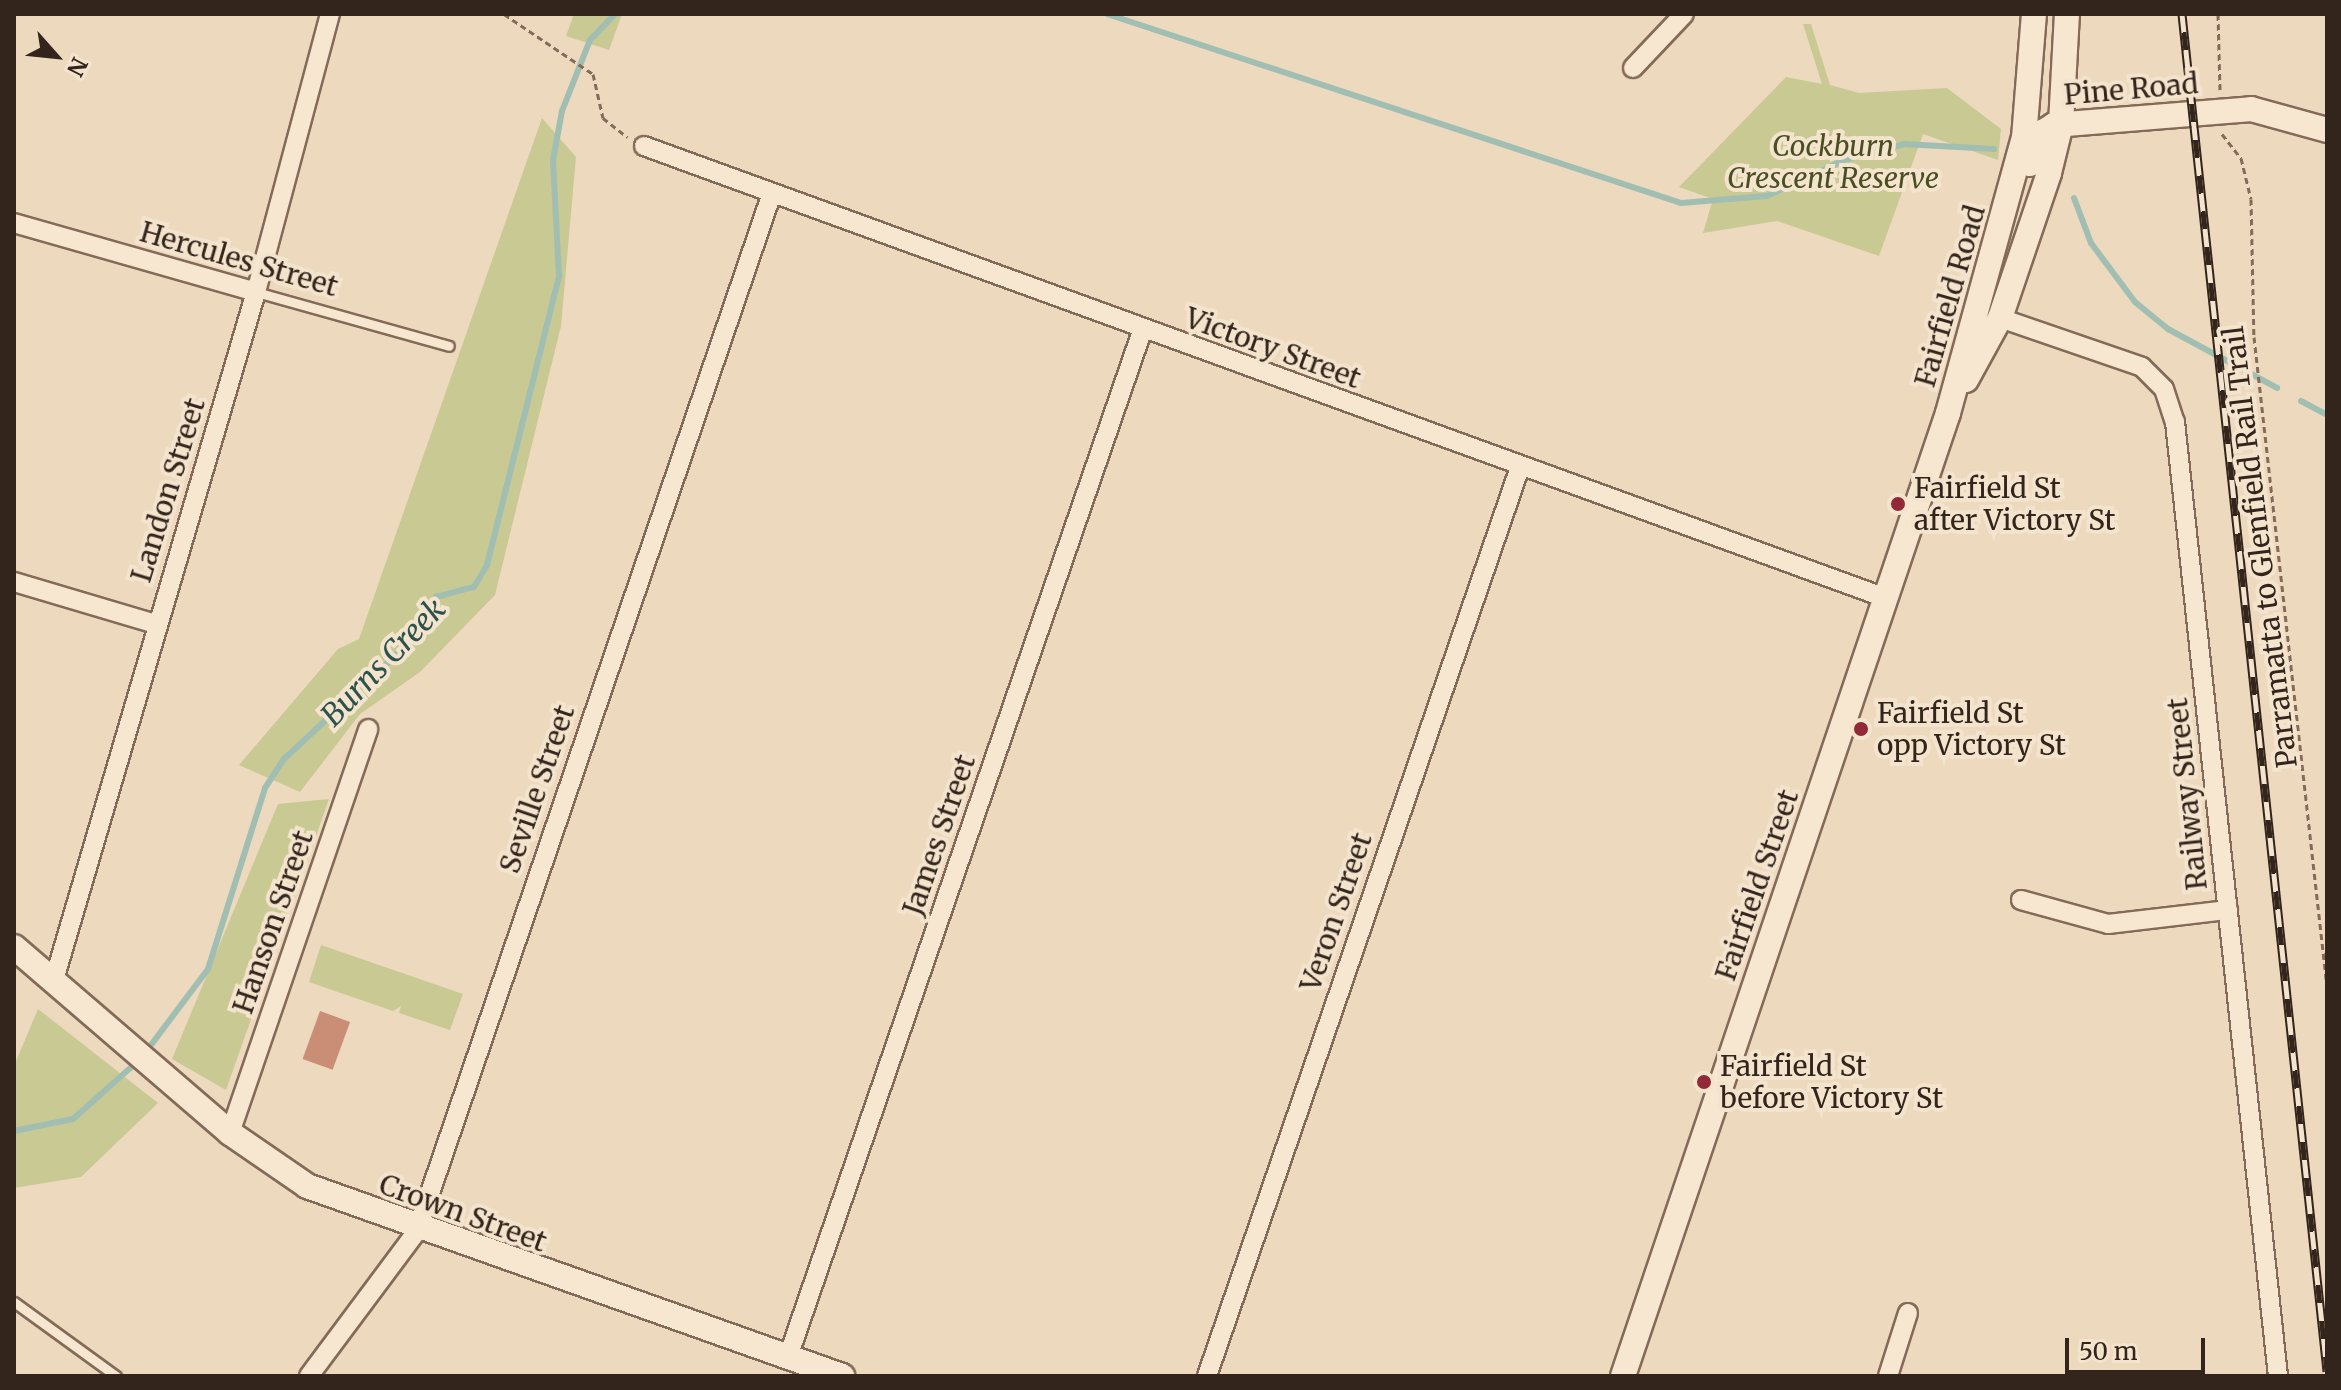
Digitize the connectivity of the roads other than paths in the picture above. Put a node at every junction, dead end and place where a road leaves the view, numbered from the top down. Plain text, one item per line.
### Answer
1 (330, 14) edge
2 (1684, 14) edge
3 (2034, 14) edge
4 (2067, 14) edge
5 (1633, 68) dead end
6 (2061, 124) junction
7 (2327, 130) edge
8 (644, 146) road end
9 (771, 196) junction
10 (14, 223) edge
11 (256, 292) junction
12 (2000, 318) junction
13 (1973, 320) junction
14 (1142, 331) junction
15 (449, 346) dead end
16 (1948, 413) junction
17 (1520, 467) junction
18 (14, 582) edge
19 (1886, 598) junction
20 (156, 624) junction
21 (368, 729) dead end
22 (2021, 900) dead end
23 (2228, 910) junction
24 (14, 947) edge
25 (54, 980) junction
26 (230, 1133) junction
27 (417, 1231) junction
28 (14, 1302) edge
29 (1908, 1313) dead end
30 (788, 1357) junction
31 (116, 1376) edge
32 (309, 1376) edge
33 (842, 1376) edge
34 (1207, 1376) edge
35 (1623, 1376) edge
36 (1888, 1376) edge
37 (2278, 1376) edge

1 - 11 street, Landon Street
2 - 5 street
3 - 13 main road, Fairfield Road
4 - 6 main road, Fairfield Road
6 - 7 main road, Pine Road
6 - 12 main road, Fairfield Road
6 - 13 main road, Pine Road
8 - 9 street, Victory Street
9 - 14 street, Victory Street
9 - 27 street, Seville Street
10 - 11 street, Hercules Street
11 - 15 lane, Hercules Street
11 - 20 street, Landon Street
12 - 16 main road, Fairfield Road
12 - 23 street, Railway Street
13 - 16 main road, Fairfield Road
14 - 17 street, Victory Street
14 - 30 street, James Street
16 - 19 main road, Fairfield Street
17 - 19 street, Victory Street
17 - 34 street, Veron Street
18 - 20 street
19 - 35 main road, Fairfield Street
20 - 25 street, Landon Street
21 - 26 street, Hanson Street
22 - 23 street
23 - 37 street, Railway Street
24 - 25 main road, Crown Street
25 - 26 main road, Crown Street
26 - 27 main road, Crown Street
27 - 30 main road, Crown Street
27 - 32 street, Seville Street
28 - 31 lane
29 - 36 street
30 - 33 main road, Crown Street

